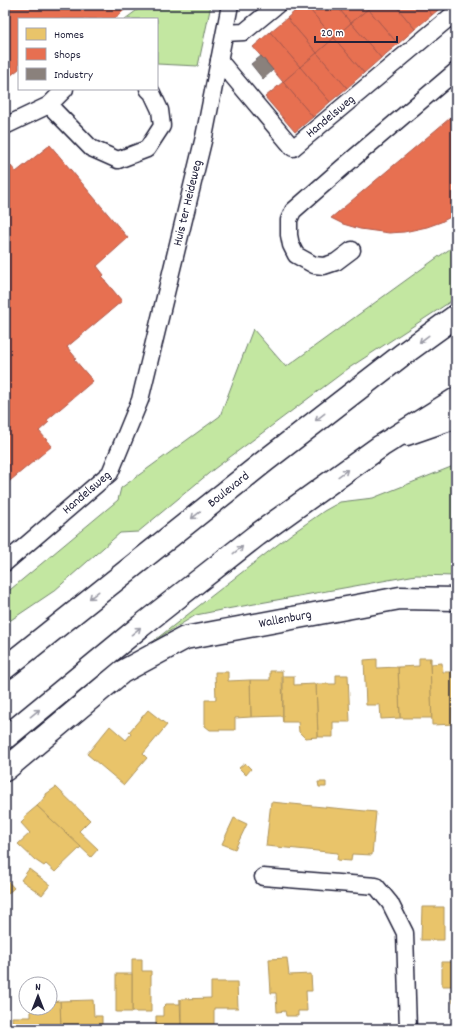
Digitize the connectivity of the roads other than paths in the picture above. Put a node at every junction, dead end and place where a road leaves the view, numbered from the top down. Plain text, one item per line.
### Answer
1 (230, 5) edge
2 (277, 5) edge
3 (456, 12) edge
4 (225, 33) junction
5 (219, 60) junction
6 (456, 71) edge
7 (65, 90) edge
8 (149, 90) edge
9 (49, 105) junction
10 (5, 126) edge
11 (352, 250) dead end
12 (456, 316) edge
13 (456, 399) edge
14 (140, 400) joint
15 (456, 420) edge
16 (381, 446) junction
17 (5, 563) edge
18 (456, 599) edge
19 (35, 643) junction
20 (5, 648) edge
21 (5, 668) edge
22 (5, 738) edge
23 (5, 770) edge
24 (263, 877) dead end
25 (408, 1029) edge

1 - 4 lane, Huis ter Heideweg
2 - 4 lane
3 - 5 lane, Handelsweg
4 - 5 lane, Huis ter Heideweg
5 - 14 lane, Huis ter Heideweg
6 - 11 lane
7 - 9 lane
8 - 9 lane
9 - 10 lane
12 -> 19 main road, Boulevard
13 - 16 main road
14 - 17 lane, Handelsweg
15 - 16 lane
22 -> 16 main road
18 - 23 main road, Wallenburg
19 - 20 main road
19 - 21 main road, Boulevard
24 - 25 lane

